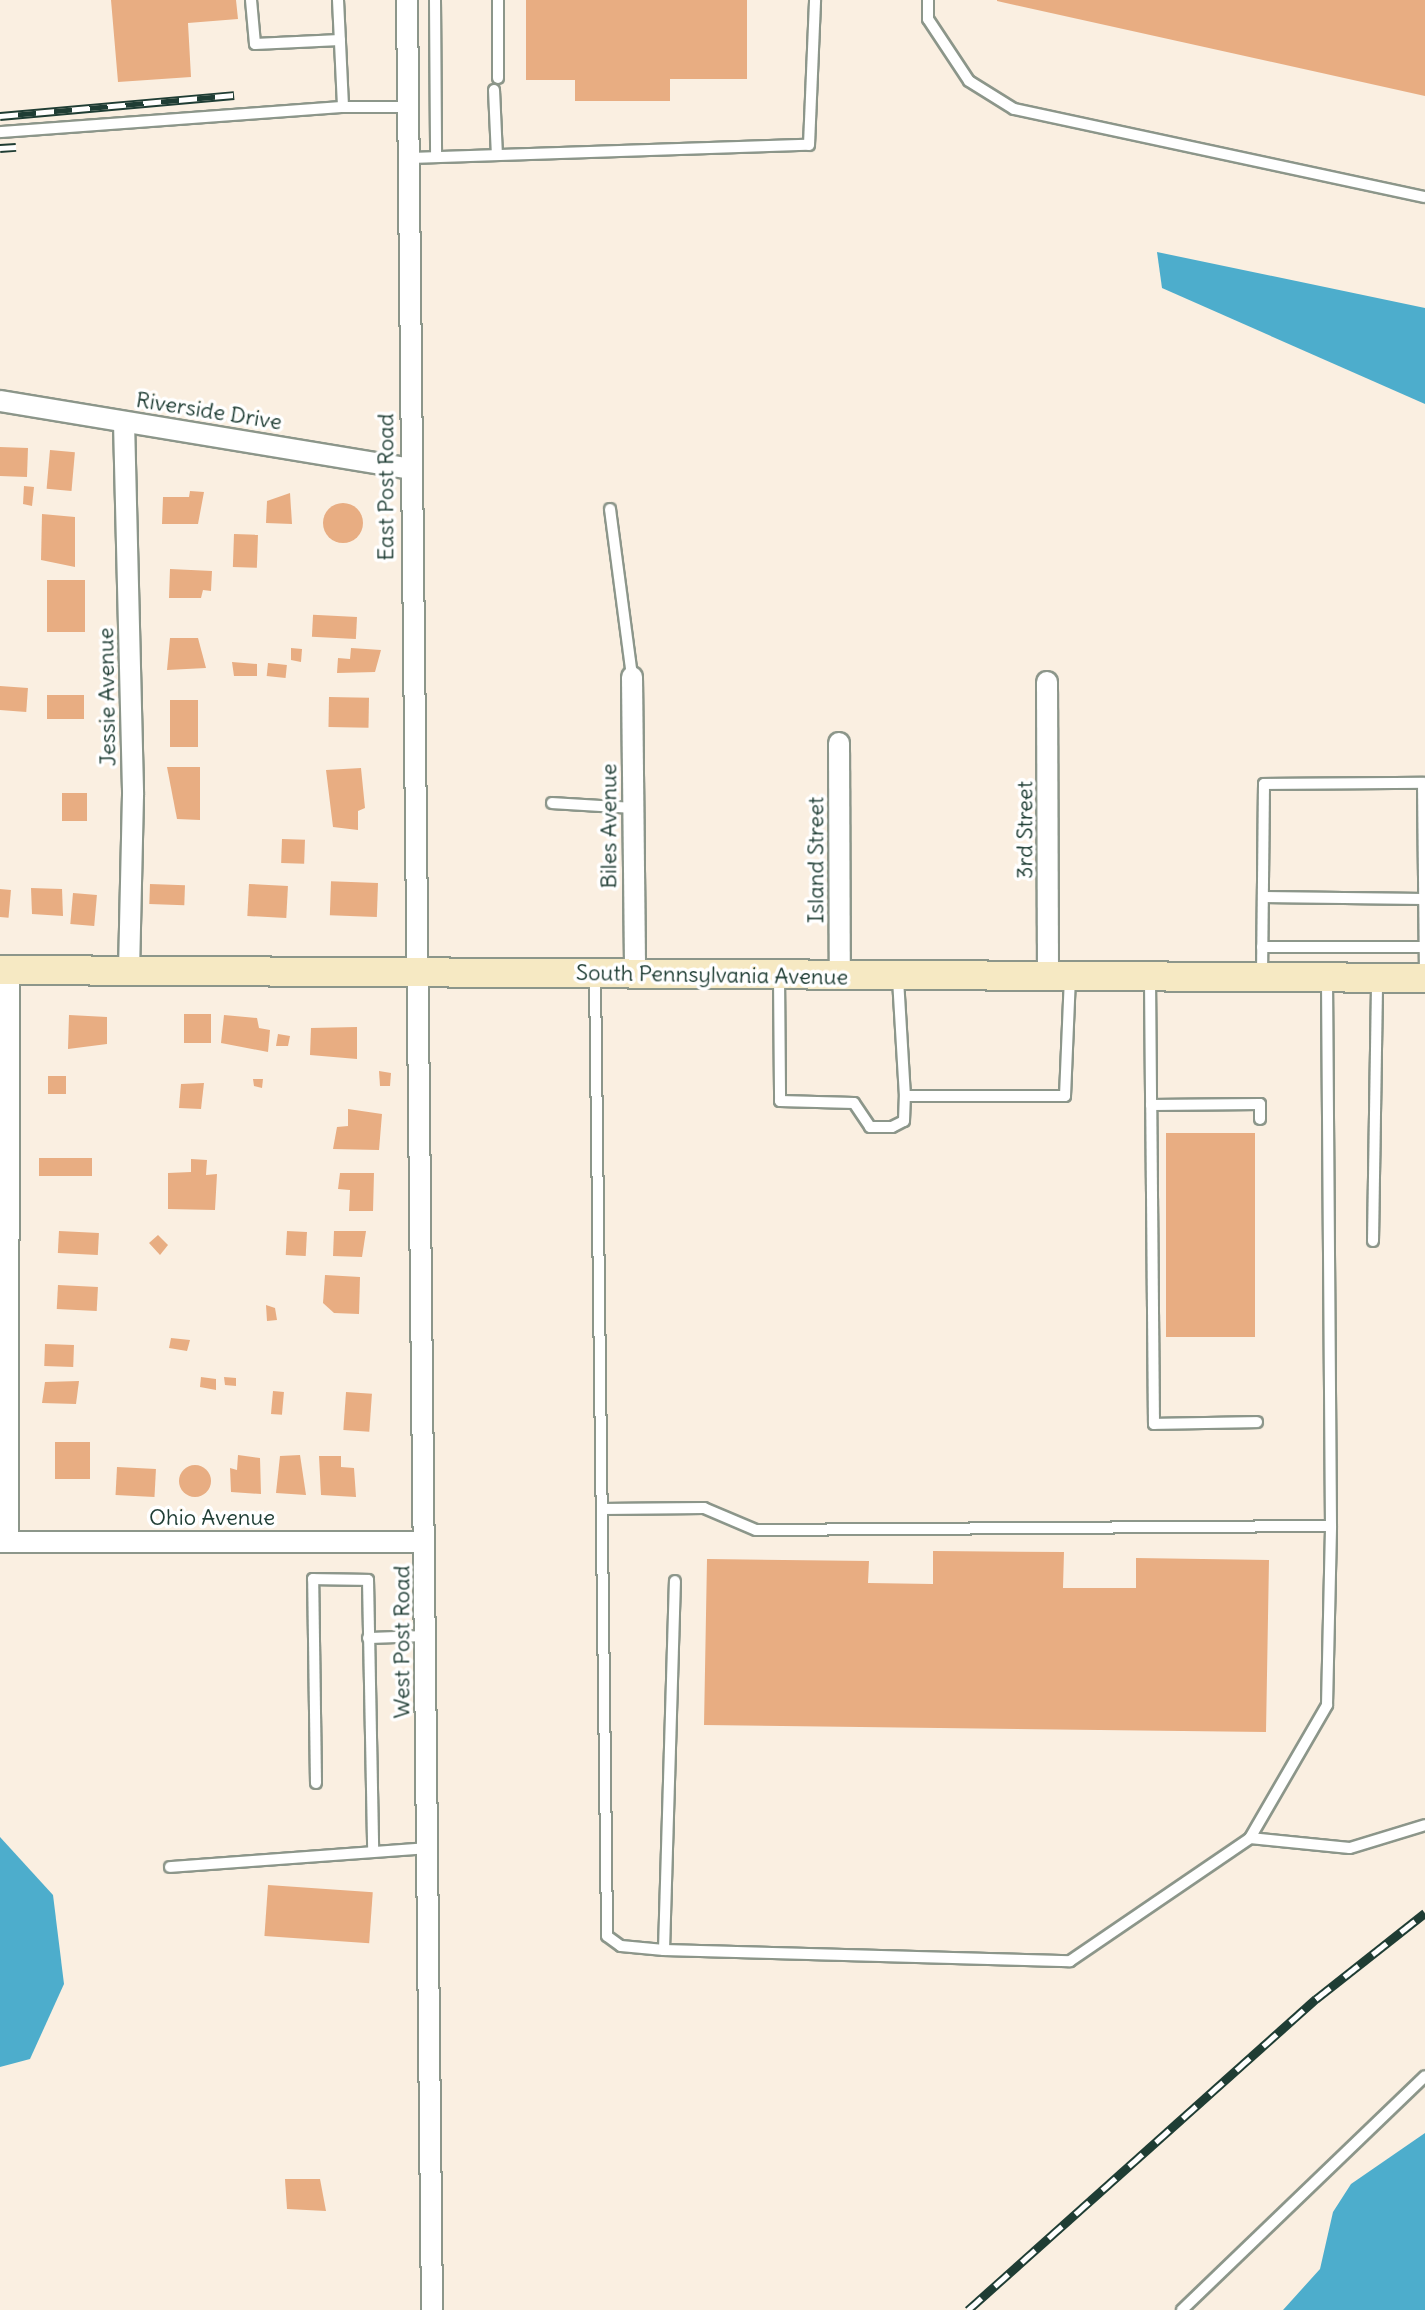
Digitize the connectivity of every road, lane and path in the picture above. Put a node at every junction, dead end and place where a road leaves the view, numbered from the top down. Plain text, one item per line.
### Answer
1 (251, 0) edge
2 (338, 0) edge
3 (407, 0) edge
4 (435, 0) edge
5 (498, 0) edge
6 (815, 0) edge
7 (928, 0) edge
8 (340, 40) junction
9 (498, 78) dead end
10 (494, 90) dead end
11 (343, 107) junction
12 (407, 107) junction
13 (0, 132) edge
14 (497, 155) junction
15 (436, 157) junction
16 (408, 158) junction
17 (1425, 197) edge
18 (0, 401) edge
19 (124, 422) junction
20 (411, 469) junction
21 (610, 509) dead end
22 (632, 677) joint
23 (1047, 682) dead end
24 (839, 743) dead end
25 (552, 803) dead end
26 (633, 808) junction
27 (1263, 897) junction
28 (1424, 899) edge
29 (1262, 947) junction
30 (1424, 947) edge
31 (4, 970) edge
32 (129, 971) junction
33 (414, 974) junction
34 (595, 974) junction
35 (635, 976) junction
36 (779, 976) junction
37 (840, 976) junction
38 (898, 977) junction
39 (1059, 977) junction
40 (1150, 978) junction
41 (1262, 978) junction
42 (1327, 978) junction
43 (1377, 978) junction
44 (1425, 978) edge
45 (905, 1096) junction
46 (1151, 1105) junction
47 (1260, 1119) dead end
48 (1373, 1241) dead end
49 (1257, 1422) dead end
50 (602, 1509) junction
51 (1331, 1526) junction
52 (4, 1542) edge
53 (423, 1542) junction
54 (675, 1581) dead end
55 (426, 1636) junction
56 (368, 1638) junction
57 (316, 1783) dead end
58 (1425, 1825) edge
59 (1250, 1838) junction
60 (427, 1848) junction
61 (373, 1851) junction
62 (170, 1867) dead end
63 (664, 1950) junction
64 (1425, 2076) edge
65 (432, 2310) edge
66 (1182, 2310) edge

1 - 8 lane
2 - 8 lane
3 - 12 street, East Post Road
4 - 15 lane
5 - 9 lane
6 - 14 lane
7 - 17 lane
8 - 11 lane
10 - 14 lane
11 - 12 lane
11 - 13 lane
12 - 16 street, East Post Road
14 - 15 lane
15 - 16 lane
16 - 20 street, East Post Road
18 - 19 street, Riverside Drive
19 - 20 street, Riverside Drive
19 - 32 street, Jessie Avenue
20 - 33 street, East Post Road
21 - 22 lane
22 - 26 street, Biles Avenue
23 - 39 street, 3rd Street
24 - 37 street, Island Street
25 - 26 lane
26 - 35 street, Biles Avenue
27 - 28 lane
27 - 28 lane
27 - 29 lane
28 - 30 lane
29 - 30 lane
29 - 41 lane
30 - 44 lane
31 - 32 main road, South Pennsylvania Avenue
31 - 52 street
32 - 33 main road, South Pennsylvania Avenue
33 - 34 main road, South Pennsylvania Avenue
33 - 53 street, West Post Road
34 - 35 main road, South Pennsylvania Avenue
34 - 50 lane
35 - 36 main road, South Pennsylvania Avenue
36 - 37 main road, South Pennsylvania Avenue
36 - 45 lane
37 - 38 main road, South Pennsylvania Avenue
38 - 39 main road, South Pennsylvania Avenue
38 - 45 lane
39 - 40 main road, South Pennsylvania Avenue
39 - 45 lane
40 - 41 main road, South Pennsylvania Avenue
40 - 46 lane
41 - 42 main road, South Pennsylvania Avenue
42 - 43 main road, South Pennsylvania Avenue
42 - 51 lane
43 - 44 main road, South Pennsylvania Avenue
43 - 48 lane
46 - 47 lane
46 - 49 lane
50 - 51 lane
50 - 63 lane
51 - 59 lane
52 - 53 street, Ohio Avenue
53 - 55 street, West Post Road
54 - 63 lane
55 - 56 lane
55 - 60 street, West Post Road
56 - 57 lane
56 - 61 lane
58 - 59 lane
59 - 63 lane
60 - 61 lane
60 - 65 street, West Post Road
61 - 62 lane
64 - 66 lane

